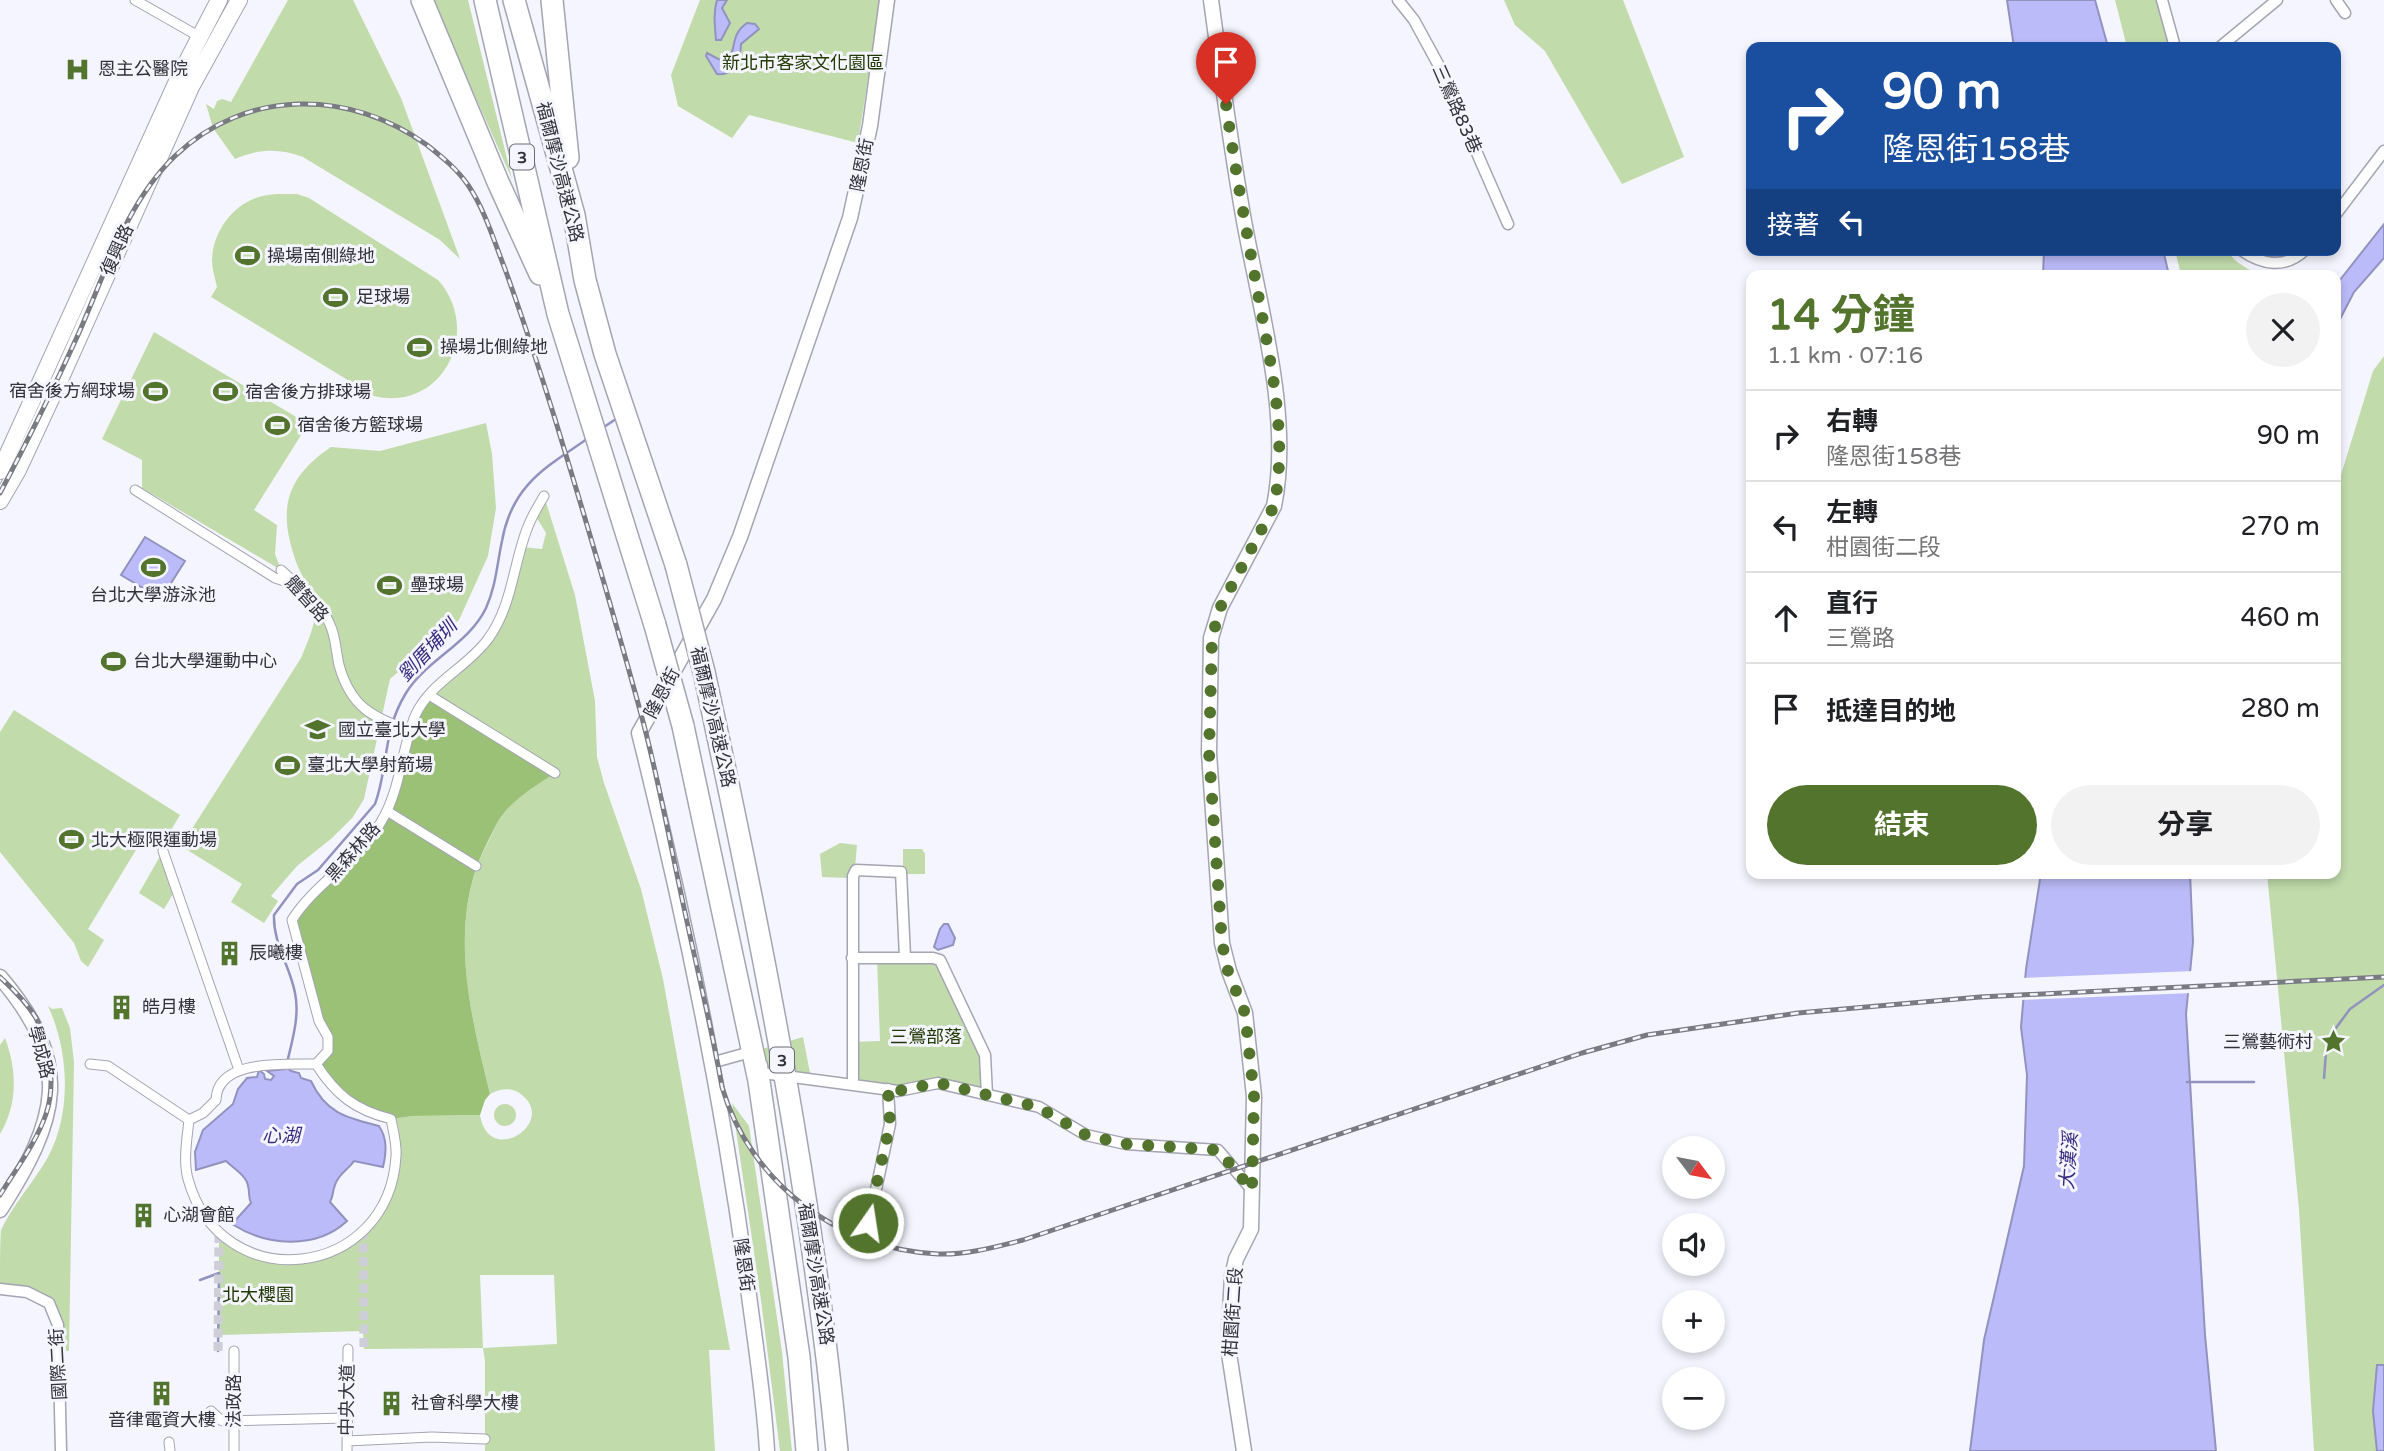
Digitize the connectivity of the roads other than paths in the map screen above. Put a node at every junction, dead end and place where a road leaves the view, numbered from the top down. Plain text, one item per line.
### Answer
1 (135, 0) edge
2 (219, 0) edge
3 (239, 0) edge
4 (485, 0) edge
5 (514, 0) edge
6 (551, 0) edge
7 (887, 0) edge
8 (1211, 0) edge
9 (1398, 0) edge
10 (2162, 0) edge
11 (2277, 0) edge
12 (2336, 0) edge
13 (423, 5) edge
14 (2346, 13) dead end
15 (200, 37) junction
16 (2174, 42) edge
17 (2226, 42) edge
18 (2384, 151) edge
19 (2341, 207) edge
20 (574, 215) junction
21 (1508, 224) dead end
22 (2249, 256) edge
23 (2294, 256) edge
24 (558, 314) junction
25 (0, 471) edge
26 (135, 490) dead end
27 (544, 496) dead end
28 (0, 501) edge
29 (429, 695) junction
30 (412, 731) junction
31 (555, 773) dead end
32 (387, 811) junction
33 (163, 852) dead end
34 (476, 866) dead end
35 (905, 957) junction
36 (852, 958) junction
37 (0, 977) edge
38 (753, 1052) junction
39 (711, 1063) junction
40 (90, 1064) dead end
41 (316, 1065) junction
42 (239, 1070) junction
43 (785, 1075) junction
44 (853, 1084) junction
45 (888, 1088) junction
46 (986, 1095) junction
47 (189, 1120) junction
48 (1252, 1190) junction
49 (0, 1210) edge
50 (865, 1241) dead end
51 (0, 1289) edge
52 (348, 1349) dead end
53 (234, 1351) dead end
54 (211, 1412) dead end
55 (347, 1418) junction
56 (234, 1419) junction
57 (485, 1439) dead end
58 (347, 1446) edge
59 (61, 1451) edge
60 (234, 1451) edge
61 (767, 1451) edge
62 (807, 1451) edge
63 (837, 1451) edge
64 (1244, 1451) edge

1 - 15 street
2 - 15 main road, 復興路
3 - 28 main road, 復興路
4 - 24 highway, 福爾摩沙高速公路 / 3
5 - 20 highway, 福爾摩沙高速公路 / 3
6 - 20 highway
7 - 39 street, 隆恩街
8 - 48 street, 柑園街二段
9 - 21 street, 三鶯路83巷
10 - 16 street
11 - 17 street
12 - 14 street
13 - 24 highway
15 - 25 main road, 復興路
18 - 19 street
20 - 43 highway, 福爾摩沙高速公路 / 3, bridge
22 - 23 street
24 - 38 highway, 福爾摩沙高速公路 / 3, bridge
26 - 30 street, 體智路
27 - 29 street, 黑森林路
29 - 30 street, 黑森林路
29 - 31 street
30 - 32 street, 黑森林路
32 - 34 street
32 - 41 street, 黑森林路
33 - 42 street
35 - 36 street
35 - 36 street
35 - 46 street
36 - 44 street
37 - 49 street, 學成路
38 - 39 street
38 - 43 street
38 - 62 highway, 福爾摩沙高速公路 / 3
39 - 61 street, 隆恩街
40 - 47 street
41 - 42 street
41 - 47 street
42 - 47 street
43 - 44 street
43 - 63 highway, 福爾摩沙高速公路 / 3
44 - 45 street
45 - 46 street
45 - 50 street
46 - 48 street
48 - 64 street, 柑園街二段
51 - 59 street, 國際二街
52 - 55 street, 中央大道
53 - 56 street, 法政路
54 - 56 street
55 - 56 street
55 - 58 street, 中央大道
56 - 60 street, 法政路
57 - 58 street

